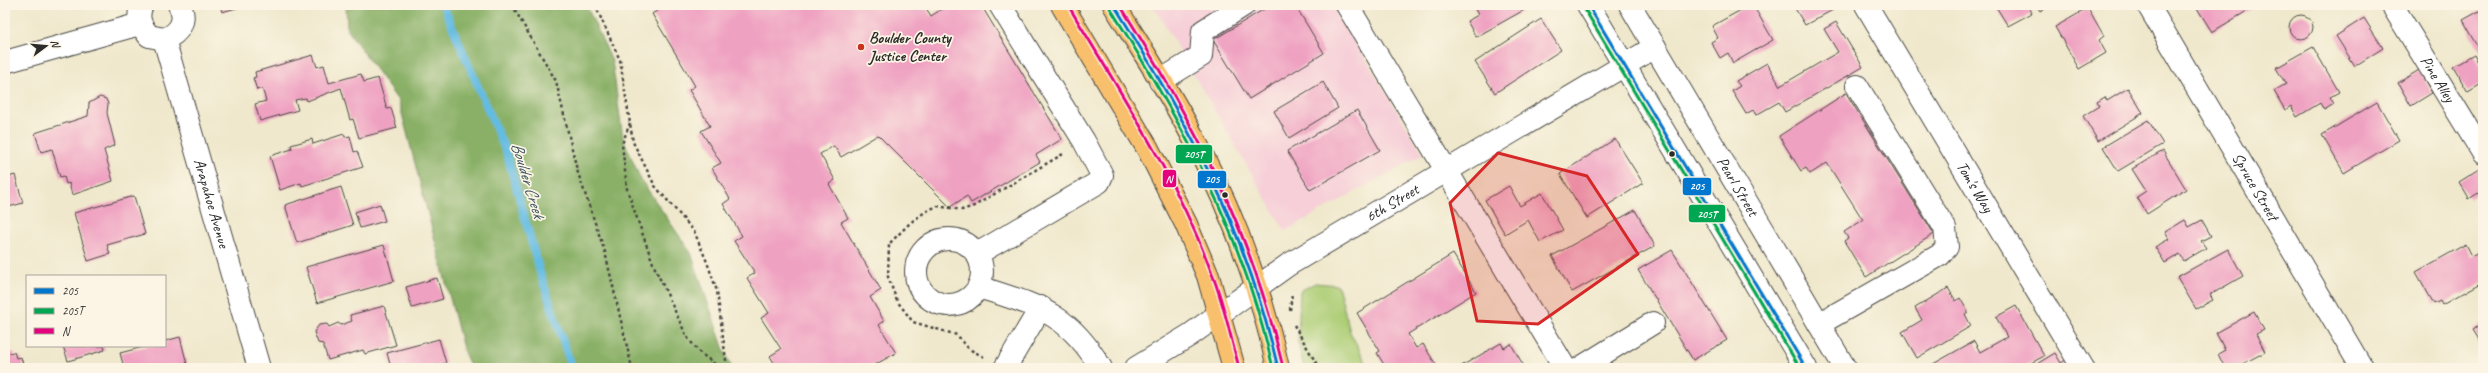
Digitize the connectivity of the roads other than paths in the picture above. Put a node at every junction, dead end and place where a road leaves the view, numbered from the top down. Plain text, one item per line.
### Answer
1 (179, 5) edge
2 (1000, 5) edge
3 (1062, 5) edge
4 (1114, 5) edge
5 (1244, 5) edge
6 (1347, 5) edge
7 (1588, 5) edge
8 (1630, 5) edge
9 (1866, 5) edge
10 (2148, 5) edge
11 (2392, 5) edge
12 (141, 15) edge
13 (164, 39) junction
14 (1655, 47) junction
15 (5, 62) edge
16 (1624, 64) junction
17 (1160, 81) junction
18 (1857, 86) dead end
19 (2483, 153) edge
20 (1447, 169) junction
21 (977, 254) junction
22 (1257, 286) junction
23 (979, 287) junction
24 (1041, 307) junction
25 (1220, 313) junction
26 (1653, 323) dead end
27 (1819, 324) junction
28 (259, 368) edge
29 (1005, 368) edge
30 (1101, 368) edge
31 (1136, 368) edge
32 (1234, 368) edge
33 (1278, 368) edge
34 (1565, 368) edge
35 (1580, 368) edge
36 (1806, 368) edge
37 (1845, 368) edge
38 (2084, 368) edge
39 (2362, 368) edge

1 - 13 street
2 - 21 street
3 - 25 main road
4 - 17 main road
5 - 17 street
6 - 20 street
7 - 16 street
8 - 14 street, Pearl Street
9 - 38 street, Tom's Way
10 - 39 street, Spruce Street
11 - 19 street, Pine Alley
12 - 13 street
12 - 15 street
13 - 28 street, Arapahoe Avenue
14 - 16 street, 6th Street
14 - 27 street, Pearl Street
16 - 20 street, 6th Street
16 - 36 street
17 - 22 main road
18 - 27 street
20 - 22 street, 6th Street
20 - 34 street
21 - 23 street
21 - 23 street
22 - 25 street, 6th Street
22 - 33 main road
23 - 24 street
24 - 29 street
24 - 30 street
25 - 31 street, 6th Street
25 - 32 main road
26 - 35 street
27 - 37 street, Pearl Street

